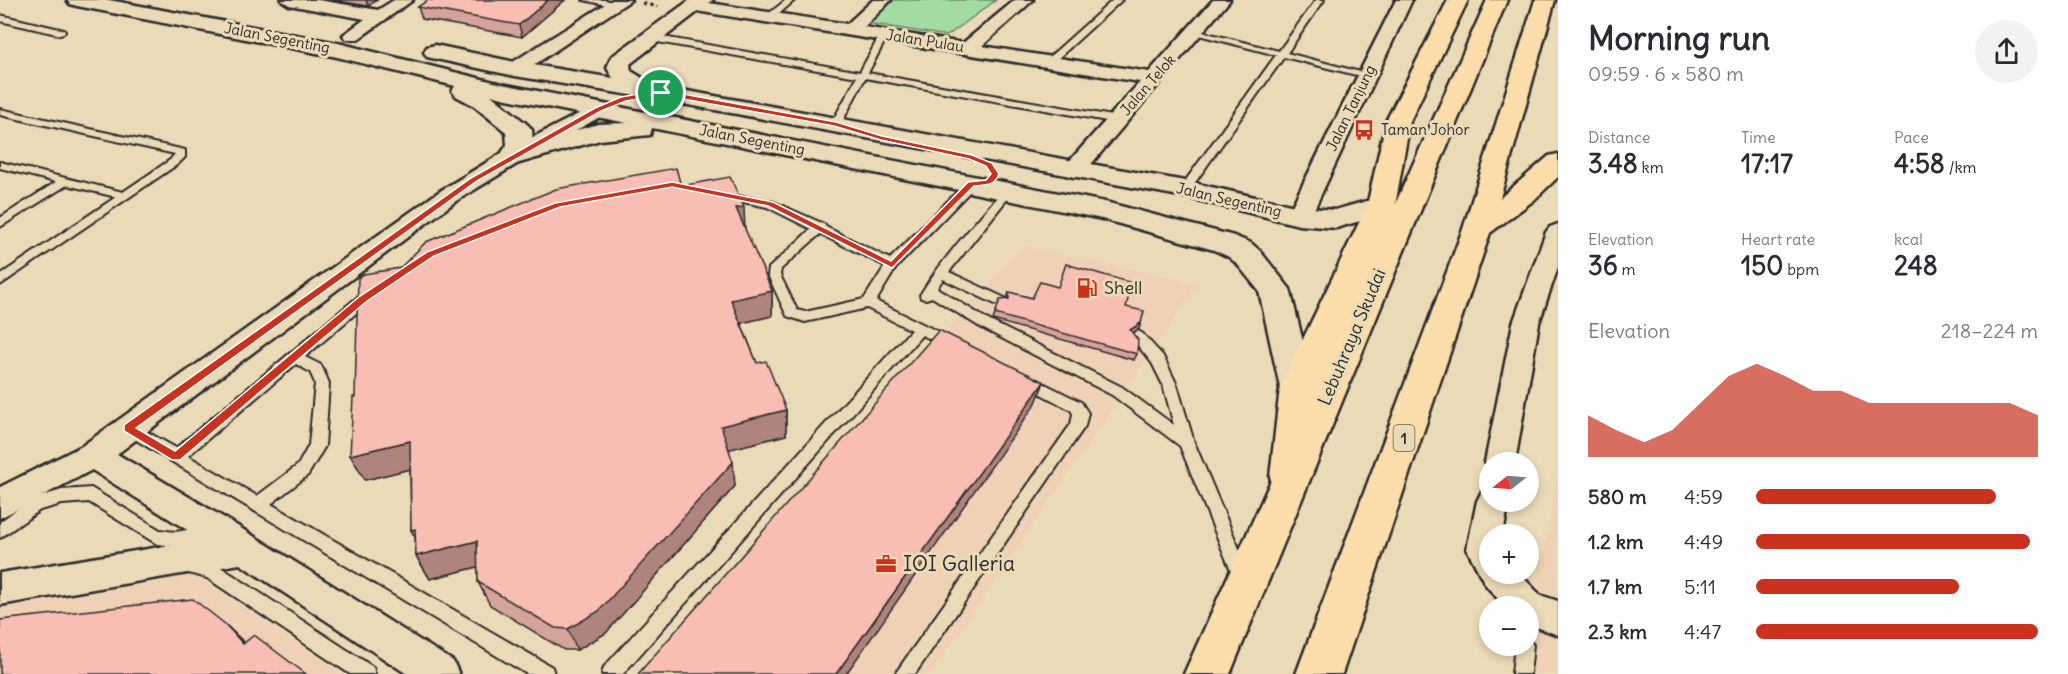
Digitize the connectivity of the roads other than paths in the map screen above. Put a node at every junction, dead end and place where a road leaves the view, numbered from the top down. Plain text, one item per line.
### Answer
1 (76, 0) edge
2 (156, 0) edge
3 (289, 0) edge
4 (405, 0) edge
5 (587, 0) edge
6 (791, 0) edge
7 (883, 0) edge
8 (1025, 0) edge
9 (1118, 0) edge
10 (1222, 0) edge
11 (1320, 0) edge
12 (1404, 0) edge
13 (1458, 0) edge
14 (1497, 0) edge
15 (1545, 0) edge
16 (619, 2) edge
17 (699, 3) edge
18 (380, 16) junction
19 (770, 17) junction
20 (0, 18) edge
21 (852, 29) junction
22 (61, 32) dead end
23 (1194, 32) junction
24 (352, 35) junction
25 (884, 35) junction
26 (652, 38) junction
27 (968, 48) junction
28 (1281, 54) junction
29 (1050, 61) junction
30 (393, 64) junction
31 (515, 69) junction
32 (863, 75) junction
33 (1365, 76) junction
34 (1154, 78) junction
35 (578, 79) junction
36 (654, 91) junction
37 (598, 110) junction
38 (0, 112) edge
39 (1118, 120) junction
40 (836, 124) junction
41 (703, 131) junction
42 (512, 157) junction
43 (1558, 162) edge
44 (0, 165) edge
45 (1074, 170) junction
46 (65, 181) junction
47 (974, 184) junction
48 (1185, 189) junction
49 (1008, 191) junction
50 (716, 193) edge
51 (123, 195) junction
52 (1381, 206) junction
53 (1299, 216) junction
54 (0, 223) edge
55 (820, 227) junction
56 (1477, 229) junction
57 (1558, 232) edge
58 (892, 265) junction
59 (941, 273) junction
60 (0, 281) edge
61 (381, 286) edge
62 (1000, 301) edge
63 (868, 303) junction
64 (920, 328) junction
65 (1137, 336) edge
66 (963, 349) edge
67 (294, 357) junction
68 (1017, 375) edge
69 (1297, 387) junction
70 (128, 428) junction
71 (1186, 442) junction
72 (1502, 452) edge
73 (93, 455) junction
74 (176, 456) junction
75 (1288, 484) junction
76 (0, 504) edge
77 (258, 505) junction
78 (0, 531) edge
79 (232, 540) junction
80 (1508, 584) edge
81 (1245, 585) junction
82 (0, 589) edge
83 (1520, 596) edge
84 (0, 598) edge
85 (1523, 656) edge
86 (1326, 665) edge
87 (366, 674) edge
88 (440, 674) edge
89 (545, 674) edge
90 (611, 674) edge
91 (904, 674) edge
92 (1207, 674) edge
93 (1521, 674) edge

1 - 30 street, Jalan Segenting
2 - 24 street, Jalan Segenting
3 - 18 street
4 - 18 street
5 - 16 lane
6 - 19 lane
7 - 21 street
8 - 27 street
9 - 29 lane
10 - 23 street, Jalan Telok
11 - 28 lane
12 - 33 street, Jalan Tanjung
13 - 52 main road
14 - 75 main road, Lebuhraya Skudai
15 - 56 main road, 1
16 - 31 street
17 - 19 street, Jalan Pulau
17 - 26 street
18 - 24 street
19 - 21 street, Jalan Pulau
20 - 22 lane
21 - 25 street, Jalan Pulau
23 - 28 lane
23 - 34 street, Jalan Telok
24 - 30 street
24 - 31 street, Jalan Segenting
25 - 27 street, Jalan Pulau
25 - 32 lane
26 - 32 lane
26 - 36 street
27 - 29 street, Jalan Pulau
28 - 33 lane
28 - 48 lane
29 - 34 street, Jalan Pulau
30 - 37 street, Jalan Segenting
30 - 42 street
31 - 35 street, Jalan Segenting
32 - 39 lane
32 - 40 lane
33 - 53 street, Jalan Tanjung
34 - 39 street, Jalan Telok
35 - 36 street, Jalan Segenting
35 - 37 street
36 - 37 street
36 - 40 street, Jalan Segenting
37 - 41 street, Jalan Segenting
37 - 42 street
38 - 51 lane
39 - 45 street, Jalan Telok
40 - 45 street, Jalan Segenting
40 - 47 street
41 - 42 street
41 - 47 street, Jalan Segenting
42 - 70 street
43 - 56 main road
44 - 46 lane
45 - 48 street, Jalan Segenting
46 - 51 lane
46 - 54 lane
47 - 49 street, Jalan Segenting
47 - 58 lane
48 - 49 street
48 - 53 street, Jalan Segenting
49 - 59 lane
49 - 69 street, Jalan Segenting
50 - 55 lane
51 - 60 lane
52 - 53 street, Jalan Segenting
52 - 69 main road
55 - 58 lane
55 - 63 lane
56 - 86 main road, 1
57 - 72 street
58 - 63 lane
59 - 62 lane
59 - 71 lane
61 - 67 lane
63 - 64 lane
64 - 66 lane
64 - 90 lane
65 - 71 lane
67 - 74 lane
67 - 77 lane
68 - 91 lane
69 - 75 main road
70 - 73 street
70 - 74 lane
71 - 81 lane
73 - 76 street
73 - 79 street
74 - 77 lane
75 - 81 main road, Lebuhraya Skudai
77 - 89 lane
78 - 79 lane
79 - 82 street
79 - 88 street
80 - 83 street
81 - 92 main road, Lebuhraya Skudai
84 - 87 lane
85 - 93 lane

